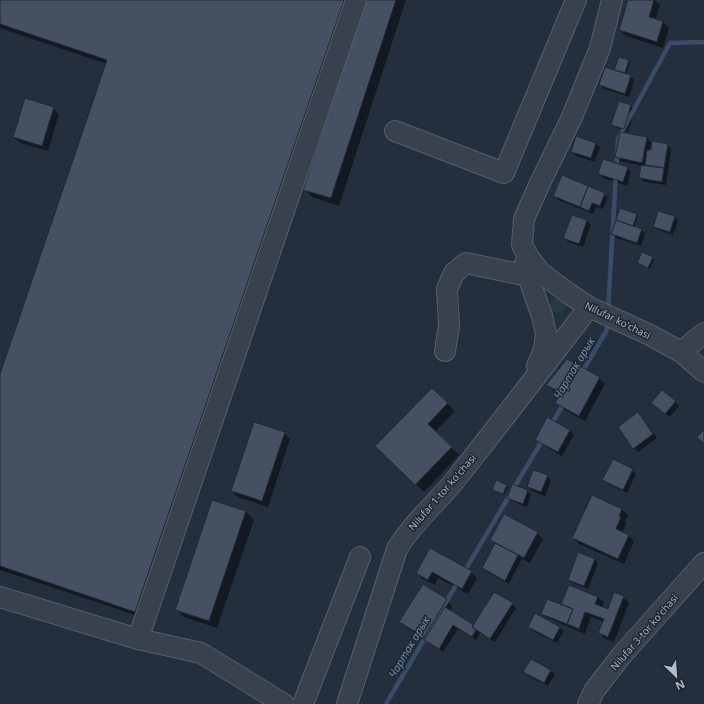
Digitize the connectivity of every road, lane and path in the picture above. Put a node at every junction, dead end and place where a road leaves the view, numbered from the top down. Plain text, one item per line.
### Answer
1 (356, 0) edge
2 (576, 0) edge
3 (612, 0) edge
4 (395, 130) dead end
5 (522, 245) junction
6 (528, 276) junction
7 (589, 307) junction
8 (704, 333) edge
9 (445, 351) dead end
10 (681, 352) junction
11 (704, 372) edge
12 (527, 388) junction
13 (360, 557) dead end
14 (704, 563) edge
15 (0, 597) edge
16 (138, 639) junction
17 (284, 704) edge
18 (303, 704) edge
19 (347, 704) edge
20 (588, 704) edge

1 - 16 street
2 - 4 street
3 - 5 street
5 - 6 street
5 - 7 street, Nilufar ko'chasi
6 - 9 street
6 - 12 street
7 - 10 street, Nilufar ko'chasi
7 - 12 street, Nilufar 1-tor ko'chasi
8 - 10 street
10 - 11 street, Nilufar ko'chasi
12 - 19 street, Nilufar 1-tor ko'chasi
13 - 18 street
14 - 20 street, Nilufar 3-tor ko'chasi
15 - 16 street
16 - 17 street

